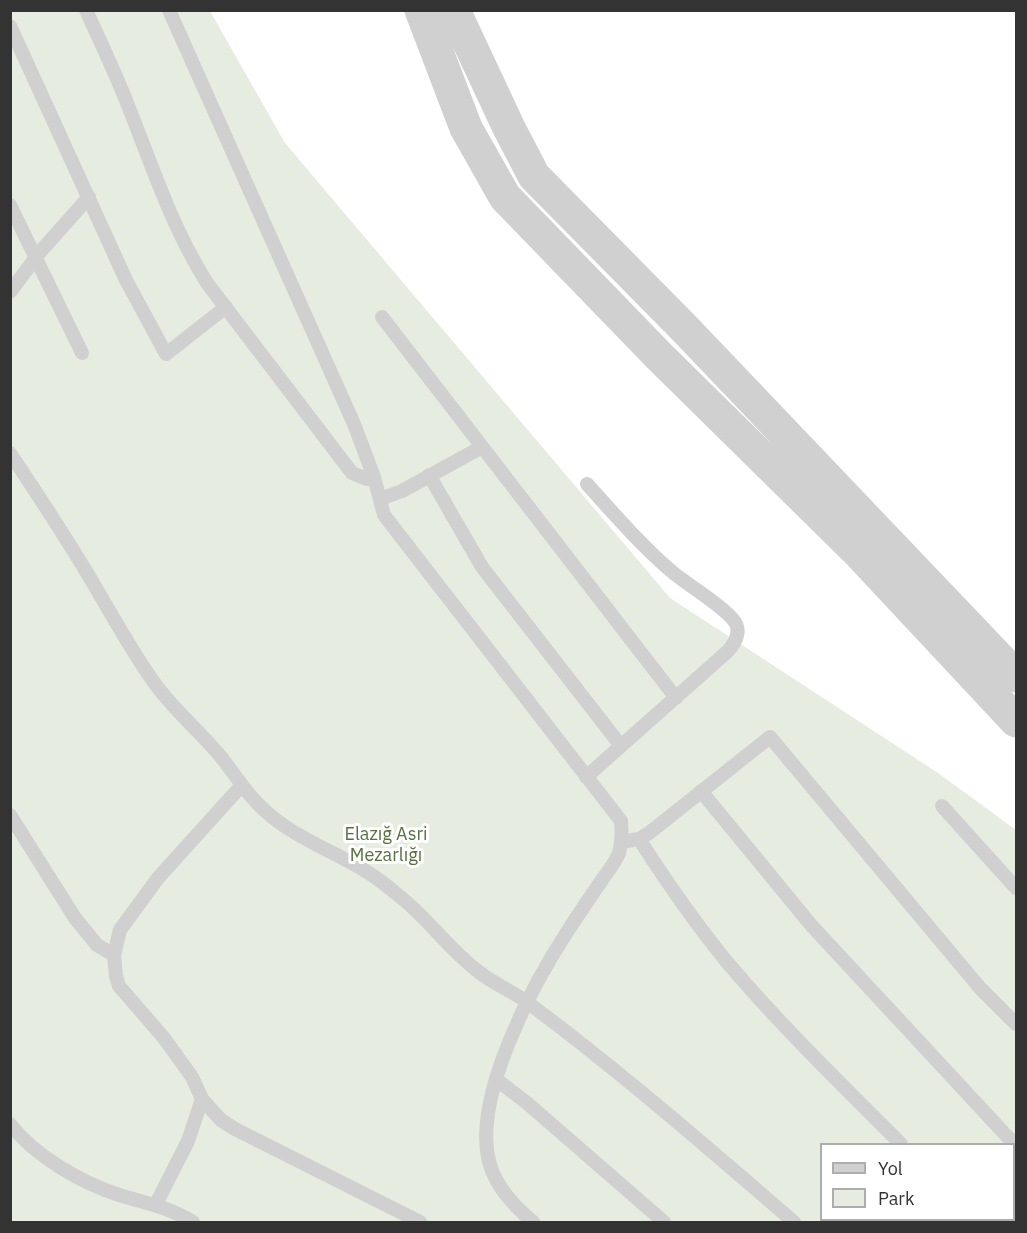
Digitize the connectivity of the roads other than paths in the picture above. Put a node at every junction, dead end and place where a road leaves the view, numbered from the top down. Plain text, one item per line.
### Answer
1 (86, 10) edge
2 (169, 10) edge
3 (421, 10) edge
4 (455, 10) edge
5 (10, 26) edge
6 (89, 197) junction
7 (10, 206) edge
8 (35, 258) junction
9 (10, 292) edge
10 (226, 308) junction
11 (382, 317) dead end
12 (82, 353) dead end
13 (482, 447) junction
14 (10, 453) edge
15 (429, 475) junction
16 (374, 477) junction
17 (587, 484) dead end
18 (380, 499) junction
19 (1017, 676) edge
20 (676, 698) junction
21 (1017, 721) edge
22 (621, 746) junction
23 (585, 777) junction
24 (242, 786) junction
25 (701, 791) junction
26 (942, 806) dead end
27 (10, 815) edge
28 (639, 839) junction
29 (621, 842) junction
30 (1017, 888) edge
31 (114, 955) junction
32 (528, 1002) junction
33 (1017, 1024) edge
34 (496, 1080) junction
35 (202, 1099) junction
36 (10, 1124) edge
37 (900, 1143) edge
38 (1014, 1143) edge
39 (156, 1204) junction
40 (528, 1221) edge
41 (193, 1222) edge
42 (420, 1222) edge
43 (664, 1222) edge
44 (794, 1222) edge

1 - 10 lane
2 - 16 lane
3 - 21 street
4 - 19 street
5 - 6 lane
6 - 8 lane
6 - 10 lane
7 - 8 lane
8 - 9 lane
8 - 12 lane
10 - 16 lane
11 - 13 lane
13 - 15 lane
13 - 20 lane
14 - 24 lane
15 - 18 lane
15 - 22 lane
16 - 18 lane
17 - 20 lane
18 - 23 lane
20 - 22 lane
22 - 23 lane
23 - 29 lane
24 - 31 lane
24 - 32 lane
25 - 28 lane
25 - 33 lane
25 - 38 lane
26 - 30 lane
27 - 31 lane
28 - 29 lane
28 - 37 lane
29 - 32 lane
31 - 35 lane
32 - 34 lane
32 - 44 lane
34 - 40 lane
34 - 43 lane
35 - 39 lane
35 - 42 lane
36 - 39 lane
39 - 41 lane

